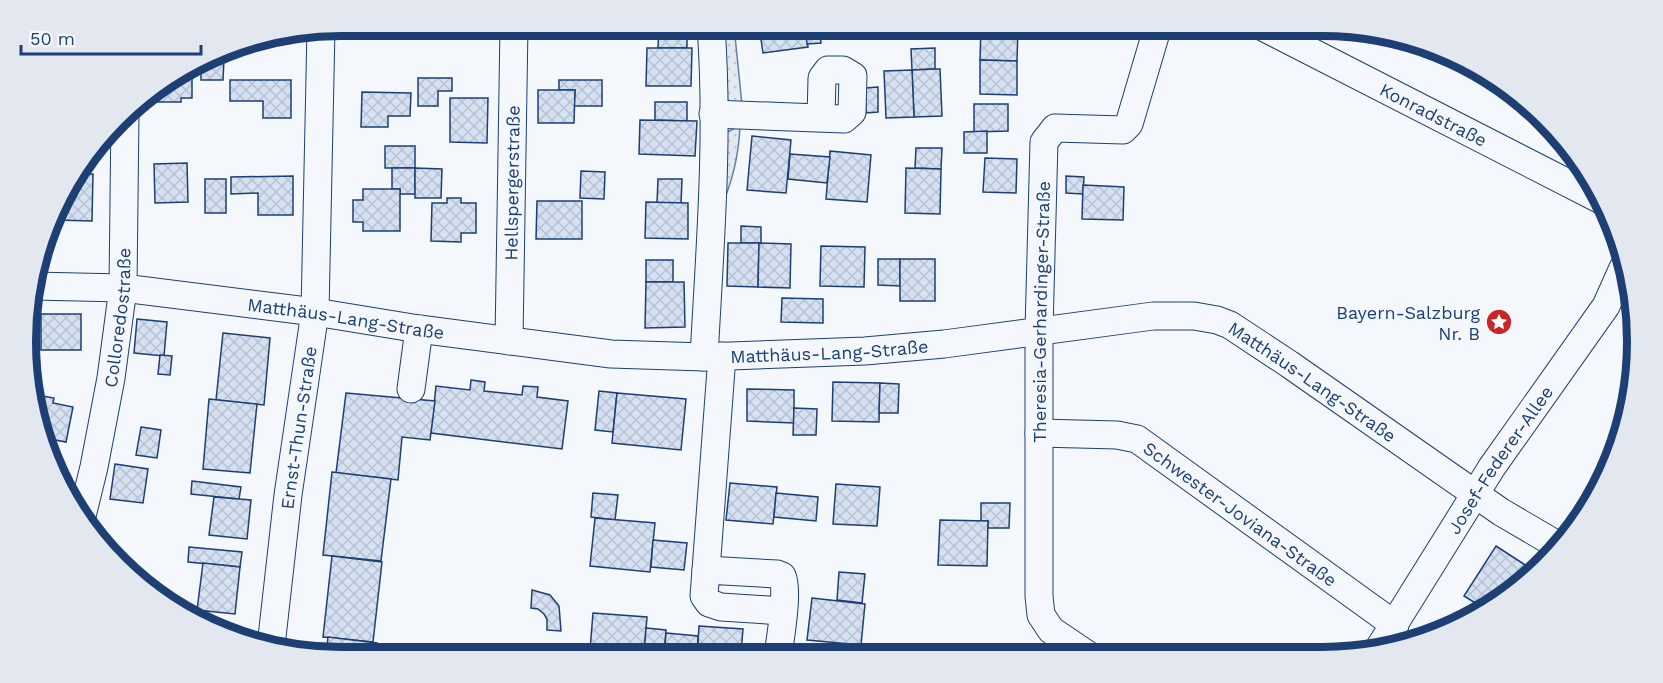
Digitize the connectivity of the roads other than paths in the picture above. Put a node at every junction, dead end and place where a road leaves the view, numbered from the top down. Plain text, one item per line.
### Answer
1 (514, 36) edge
2 (712, 36) edge
3 (1155, 36) edge
4 (1281, 36) edge
5 (321, 37) edge
6 (713, 114) junction
7 (820, 118) dead end
8 (125, 125) edge
9 (1588, 193) edge
10 (1620, 275) edge
11 (41, 286) edge
12 (123, 288) junction
13 (315, 312) junction
14 (419, 329) junction
15 (1039, 330) junction
16 (509, 341) junction
17 (713, 356) junction
18 (411, 389) dead end
19 (1039, 433) junction
20 (1476, 494) junction
21 (84, 506) edge
22 (1552, 542) edge
23 (706, 570) junction
24 (783, 611) junction
25 (1393, 637) edge
26 (272, 639) edge
27 (779, 647) edge
28 (1075, 647) edge

1 - 16 street, Hellspergerstraße
2 - 6 street
3 - 15 street, Theresia-Gerhardinger-Straße
4 - 9 street, Konradstraße
5 - 13 street, Ernst-Thun-Straße
6 - 7 street
6 - 17 street
8 - 12 street, Colloredostraße
10 - 20 street, Josef-Federer-Allee
11 - 12 street, Matthäus-Lang-Straße
12 - 13 street, Matthäus-Lang-Straße
12 - 21 street, Colloredostraße
13 - 14 street, Matthäus-Lang-Straße
13 - 26 street, Ernst-Thun-Straße
14 - 16 street, Matthäus-Lang-Straße
14 - 18 street
15 - 17 street, Matthäus-Lang-Straße
15 - 19 street, Theresia-Gerhardinger-Straße
15 - 20 street, Matthäus-Lang-Straße
16 - 17 street, Matthäus-Lang-Straße
17 - 23 street
19 - 25 street, Schwester-Joviana-Straße
19 - 28 street, Theresia-Gerhardinger-Straße
20 - 22 street, Matthäus-Lang-Straße
20 - 25 street, Josef-Federer-Allee
23 - 24 street
23 - 24 street
24 - 27 street

